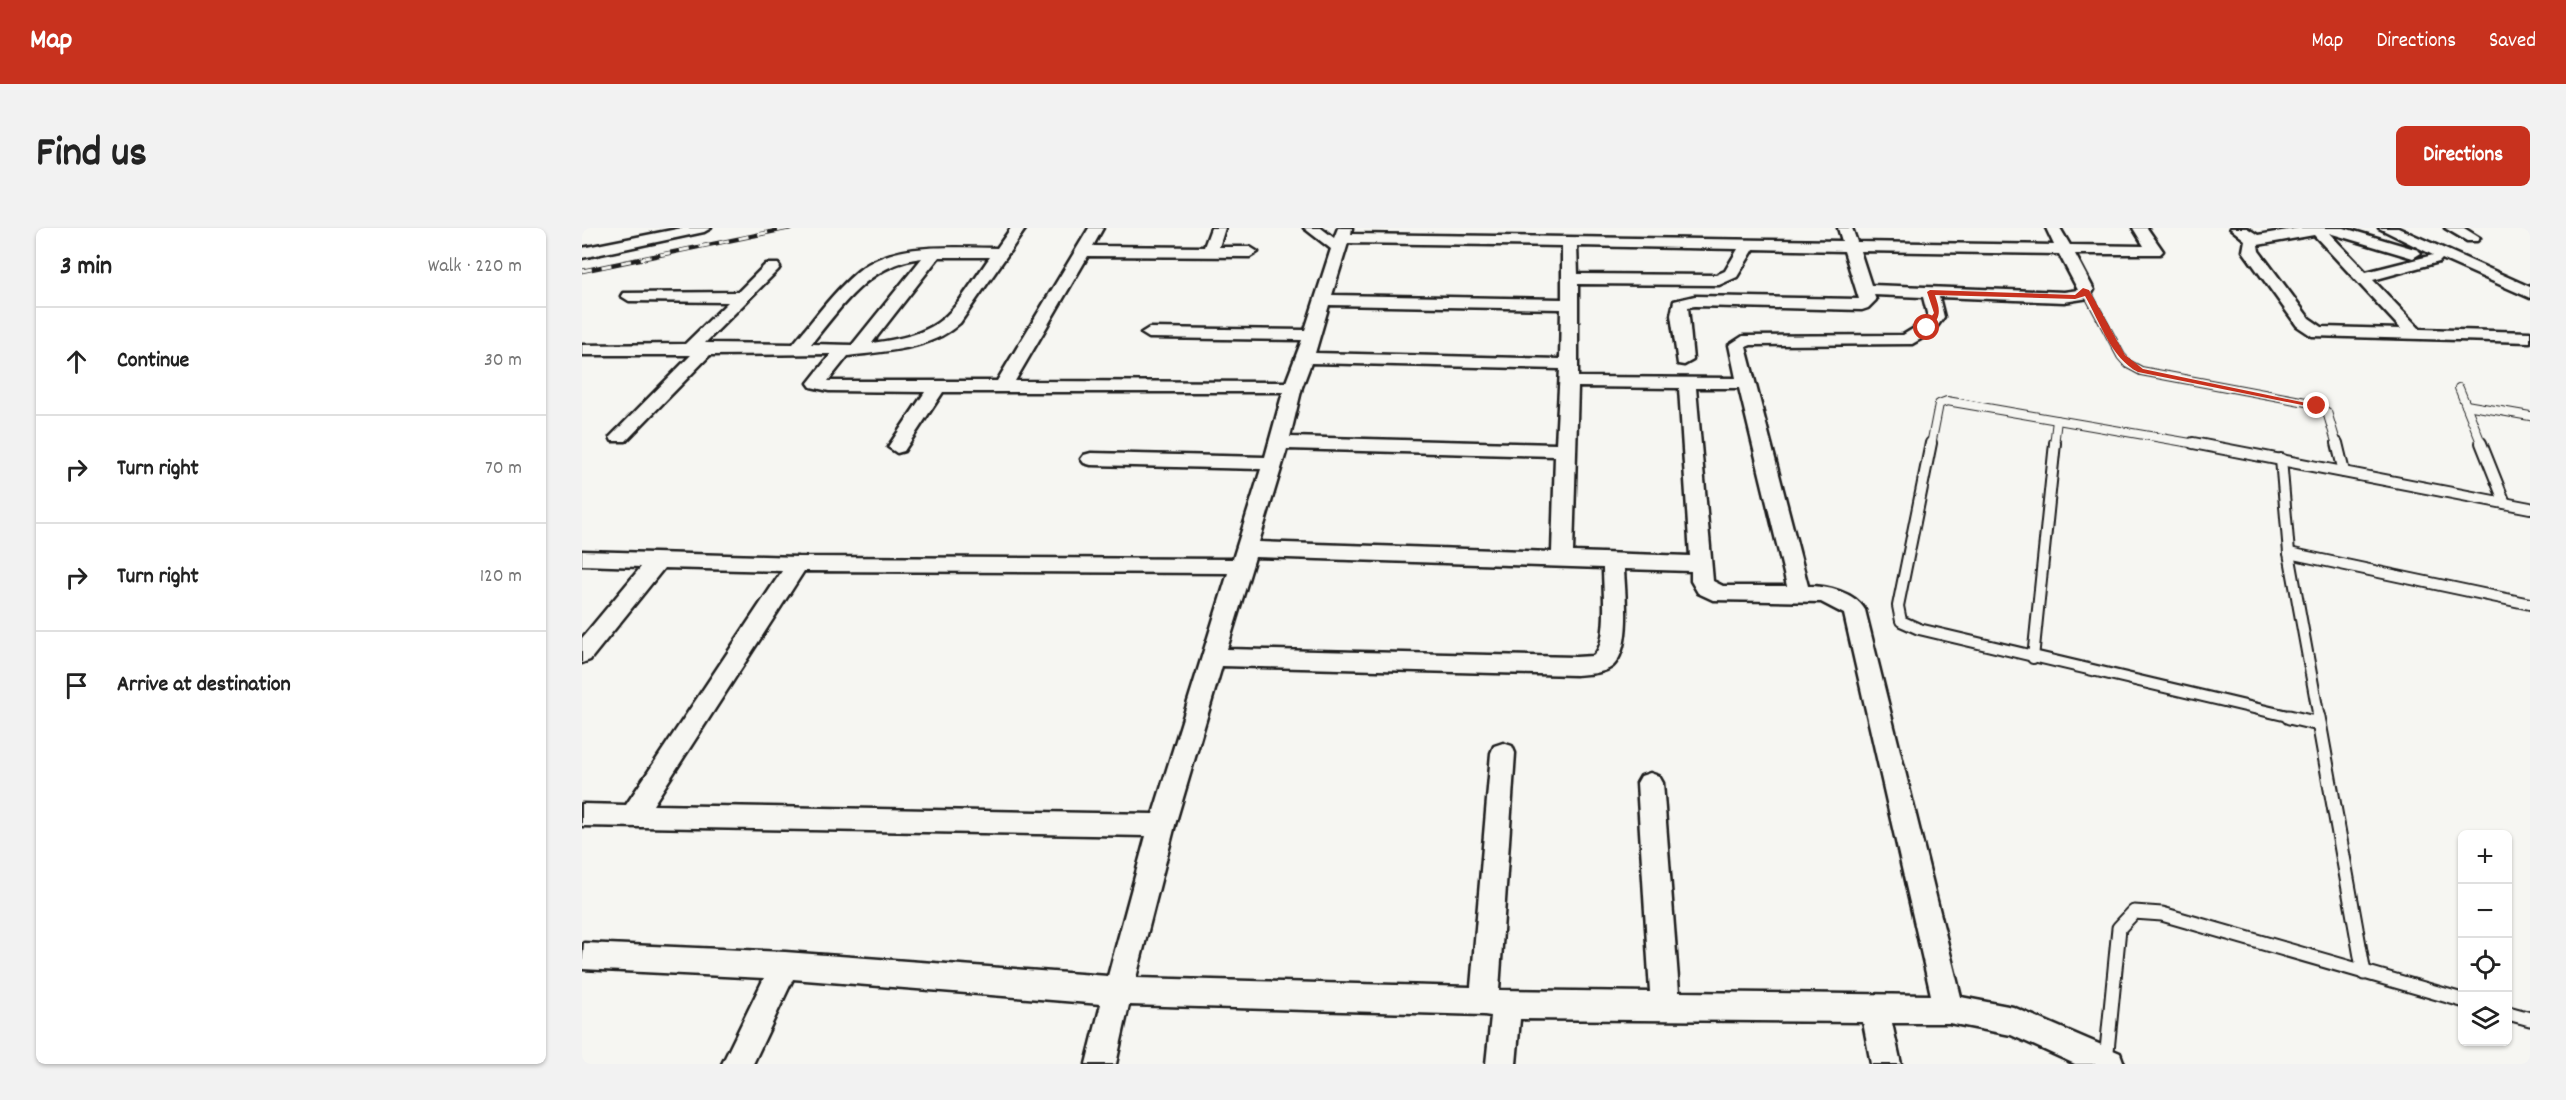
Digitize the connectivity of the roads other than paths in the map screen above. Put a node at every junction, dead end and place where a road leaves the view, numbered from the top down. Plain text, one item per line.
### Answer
1 (704, 228) edge
2 (1019, 228) edge
3 (1096, 228) edge
4 (1218, 228) edge
5 (1311, 228) edge
6 (1845, 228) edge
7 (2053, 228) edge
8 (2140, 228) edge
9 (2237, 228) edge
10 (2386, 228) edge
11 (2452, 228) edge
12 (2324, 229) edge
13 (1475, 234) edge
14 (1614, 235) edge
15 (1342, 238) edge
16 (2472, 238) dead end
17 (2254, 240) junction
18 (1569, 242) junction
19 (1749, 244) junction
20 (1850, 245) junction
21 (1083, 250) junction
22 (2066, 250) junction
23 (1210, 251) junction
24 (1250, 252) dead end
25 (582, 253) edge
26 (934, 253) junction
27 (1001, 253) junction
28 (2437, 258) junction
29 (2454, 260) junction
30 (772, 267) dead end
31 (2363, 278) junction
32 (1572, 279) junction
33 (1864, 290) junction
34 (2086, 290) junction
35 (1930, 292) junction
36 (2530, 293) edge
37 (629, 296) dead end
38 (742, 297) junction
39 (1321, 300) junction
40 (1569, 304) junction
41 (1149, 333) dead end
42 (1311, 335) junction
43 (2416, 335) junction
44 (2530, 337) edge
45 (699, 348) junction
46 (799, 348) junction
47 (582, 350) edge
48 (849, 350) junction
49 (1305, 358) junction
50 (1684, 360) dead end
51 (1569, 373) junction
52 (1687, 382) junction
53 (1748, 383) junction
54 (1004, 385) junction
55 (938, 386) junction
56 (1293, 387) junction
57 (2460, 388) dead end
58 (2466, 405) junction
59 (2530, 416) edge
60 (2057, 420) junction
61 (619, 437) dead end
62 (1279, 443) junction
63 (897, 447) dead end
64 (1565, 450) junction
65 (1091, 459) dead end
66 (2282, 459) junction
67 (1273, 463) junction
68 (2344, 472) junction
69 (2505, 503) junction
70 (2530, 508) edge
71 (2289, 553) junction
72 (582, 558) edge
73 (1242, 558) junction
74 (1562, 558) junction
75 (1613, 561) junction
76 (657, 562) junction
77 (798, 564) junction
78 (1702, 564) junction
79 (1799, 593) junction
80 (2530, 604) edge
81 (582, 654) edge
82 (1212, 657) junction
83 (2033, 658) junction
84 (2319, 724) junction
85 (1503, 753) dead end
86 (1650, 783) dead end
87 (582, 815) edge
88 (633, 815) junction
89 (1162, 825) junction
90 (582, 957) edge
91 (785, 966) junction
92 (2364, 973) junction
93 (1118, 992) junction
94 (2458, 999) edge
95 (1495, 1003) junction
96 (1665, 1004) junction
97 (1875, 1007) junction
98 (1949, 1009) junction
99 (2512, 1013) edge
100 (2530, 1019) edge
101 (2107, 1063) edge
102 (737, 1064) edge
103 (1101, 1064) edge
104 (1502, 1064) edge
105 (1886, 1064) edge

1 - 25 street
2 - 27 street
3 - 21 street
4 - 23 street
5 - 15 street
6 - 20 street
7 - 22 street
8 - 22 street
9 - 17 street
10 - 29 street
11 - 16 street
12 - 17 street
12 - 28 street
12 - 31 street
13 - 15 street
13 - 18 street
14 - 18 street
14 - 19 street
15 - 39 street
17 - 43 street
18 - 32 street
19 - 20 street
19 - 32 street
20 - 22 street
20 - 33 street
21 - 23 street
21 - 54 street
22 - 34 street
23 - 24 street
26 - 27 street
26 - 46 street
26 - 48 street
27 - 48 street
28 - 29 street
28 - 31 street
29 - 36 street
30 - 38 street
31 - 43 street
32 - 40 street
33 - 35 street
33 - 50 street
34 - 35 street
34 - 68 lane
35 - 53 street
37 - 38 street
38 - 45 street
39 - 40 street
39 - 42 street
40 - 51 street
41 - 42 street
42 - 49 street
43 - 44 street
45 - 46 street
45 - 47 street
45 - 61 street
46 - 48 street
48 - 55 street
49 - 51 street
49 - 56 street
51 - 52 street
51 - 64 street
52 - 53 street
52 - 78 street
53 - 79 street
54 - 55 street
54 - 56 street
55 - 63 street
56 - 62 street
57 - 58 lane
58 - 59 lane
58 - 69 lane
60 - 66 lane
60 - 83 lane
60 - 83 lane
62 - 64 street
62 - 67 street
64 - 74 street
65 - 67 street
66 - 68 lane
66 - 71 lane
67 - 73 street
68 - 69 lane
69 - 70 lane
71 - 80 lane
71 - 84 lane
72 - 76 street
73 - 74 street
73 - 77 street
73 - 82 street
74 - 75 street
75 - 78 street
75 - 82 street
76 - 77 street
76 - 81 street
77 - 88 street
78 - 79 street
79 - 98 street
82 - 89 street
83 - 84 lane
84 - 92 lane
85 - 95 street
86 - 96 street
87 - 88 street
88 - 89 street
89 - 93 street
90 - 91 street
91 - 93 street
91 - 102 street
92 - 94 lane
92 - 101 lane
93 - 95 street
93 - 103 street
95 - 96 street
95 - 104 street
96 - 97 street
97 - 98 street
97 - 105 street
98 - 101 street
99 - 100 lane

